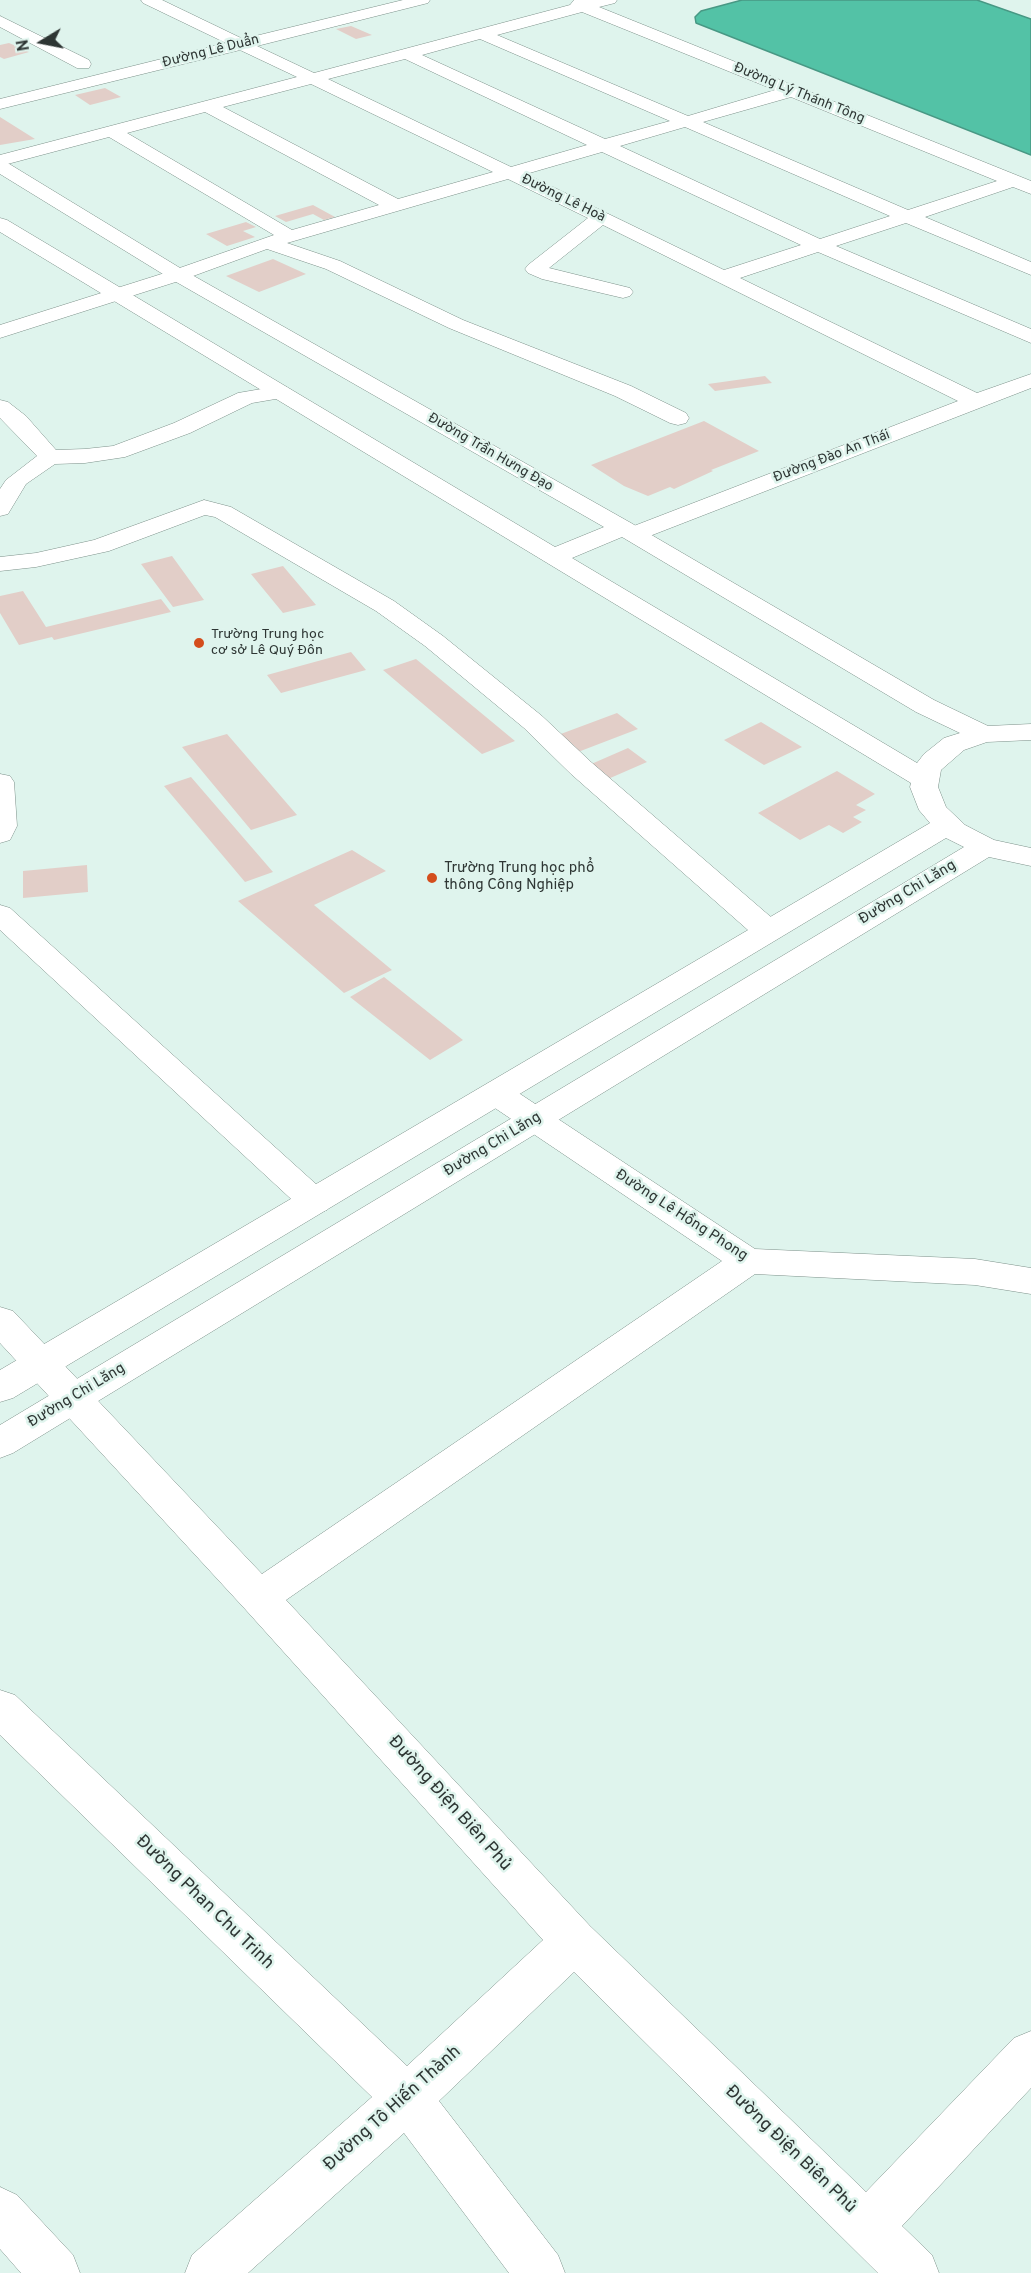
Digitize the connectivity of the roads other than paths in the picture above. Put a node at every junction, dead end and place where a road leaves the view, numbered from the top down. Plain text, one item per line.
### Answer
1 (148, 0) edge
2 (357, 0) edge
3 (422, 0) edge
4 (567, 0) edge
5 (609, 0) edge
6 (584, 7) junction
7 (303, 13) dead end
8 (0, 21) edge
9 (215, 33) junction
10 (482, 34) junction
11 (239, 36) junction
12 (193, 38) dead end
13 (407, 54) junction
14 (62, 69) dead end
15 (312, 78) junction
16 (792, 91) junction
17 (0, 104) edge
18 (207, 106) junction
19 (686, 122) junction
20 (111, 132) junction
21 (604, 146) junction
22 (0, 161) edge
23 (0, 166) edge
24 (510, 173) junction
25 (1022, 184) edge
26 (396, 206) junction
27 (906, 216) junction
28 (601, 217) junction
29 (0, 224) edge
30 (291, 237) junction
31 (267, 243) junction
32 (818, 245) junction
33 (1031, 269) edge
34 (178, 275) junction
35 (722, 277) junction
36 (623, 292) dead end
37 (118, 294) junction
38 (0, 332) edge
39 (1031, 337) edge
40 (346, 370) junction
41 (324, 378) dead end
42 (1031, 380) edge
43 (302, 385) dead end
44 (279, 392) junction
45 (975, 401) junction
46 (0, 407) edge
47 (678, 418) dead end
48 (50, 457) junction
49 (9, 483) edge
50 (0, 509) edge
51 (628, 531) junction
52 (552, 557) junction
53 (0, 564) edge
54 (1031, 732) edge
55 (984, 734) junction
56 (924, 779) junction
57 (0, 782) edge
58 (947, 825) junction
59 (0, 834) edge
60 (985, 847) junction
61 (1031, 857) edge
62 (0, 914) edge
63 (768, 931) junction
64 (497, 1094) junction
65 (535, 1120) junction
66 (315, 1202) junction
67 (748, 1261) junction
68 (1031, 1281) edge
69 (0, 1320) edge
70 (40, 1364) junction
71 (0, 1388) edge
72 (74, 1398) junction
73 (0, 1443) edge
74 (259, 1597) junction
75 (0, 1708) edge
76 (574, 1941) junction
77 (1031, 2054) edge
78 (407, 2098) junction
79 (0, 2212) edge
80 (868, 2226) junction
81 (55, 2273) edge
82 (210, 2273) edge
83 (540, 2273) edge
84 (914, 2273) edge

1 - 9 street, Đường Lê Hoà
2 - 7 street
3 - 11 street, Đường Lê Duẩn
4 - 6 street, Đường Lý Thánh Tông
5 - 6 street
6 - 10 street
6 - 16 street, Đường Lý Thánh Tông
8 - 14 street
9 - 11 street, Đường Lê Hoà
9 - 12 street, Đường Lê Duẩn
10 - 13 street
10 - 19 street
11 - 15 street, Đường Lê Hoà
11 - 17 street, Đường Lê Duẩn
13 - 15 street
13 - 21 street
15 - 18 street
15 - 24 street, Đường Lê Hoà
16 - 19 street
16 - 25 street, Đường Lý Thánh Tông
18 - 20 street
18 - 26 street
19 - 21 street
19 - 27 street
20 - 22 street
20 - 30 street
21 - 24 street
21 - 32 street
23 - 34 street, Đường Trần Hưng Đạo
24 - 26 street
24 - 28 street, Đường Lê Hoà
25 - 27 street
26 - 30 street
27 - 32 street
27 - 33 street
28 - 35 street, Đường Lê Hoà
28 - 36 street
29 - 37 street
30 - 31 street
31 - 34 street
31 - 47 street
32 - 35 street
32 - 39 street
34 - 37 street
34 - 40 street, Đường Trần Hưng Đạo
35 - 45 street, Đường Lê Hoà
37 - 38 street
37 - 44 street
40 - 41 street
40 - 51 street, Đường Trần Hưng Đạo
42 - 45 street, Đường Đào An Thái
43 - 44 street
44 - 48 street
44 - 52 street
45 - 51 street, Đường Đào An Thái
46 - 48 street
48 - 49 street
49 - 50 street
51 - 52 street, Đường Đào An Thái
51 - 55 street, Đường Trần Hưng Đạo
52 - 56 street
53 - 63 street
54 - 55 street
55 - 56 street
56 - 58 street
57 - 59 street
58 - 60 street
58 - 63 street
60 - 61 street
60 - 65 street, Đường Chi Lăng
62 - 66 street
63 - 64 street
64 - 65 street, Đường Lê Hồng Phong
64 - 66 street
65 - 67 street, Đường Lê Hồng Phong
65 - 72 street, Đường Chi Lăng
66 - 70 street
67 - 68 street, Đường Lê Hồng Phong
67 - 74 street
69 - 70 street, Đường Điện Biên Phủ
70 - 71 street
70 - 72 street, Đường Điện Biên Phủ
72 - 73 street, Đường Chi Lăng
72 - 74 street, Đường Điện Biên Phủ
74 - 76 street, Đường Điện Biên Phủ
75 - 78 street, Đường Phan Chu Trinh
76 - 78 street, Đường Tô Hiến Thành
76 - 80 street, Đường Điện Biên Phủ
77 - 80 street
78 - 82 street, Đường Tô Hiến Thành
78 - 83 street, Đường Phan Chu Trinh
79 - 81 street
80 - 84 street, Đường Điện Biên Phủ

